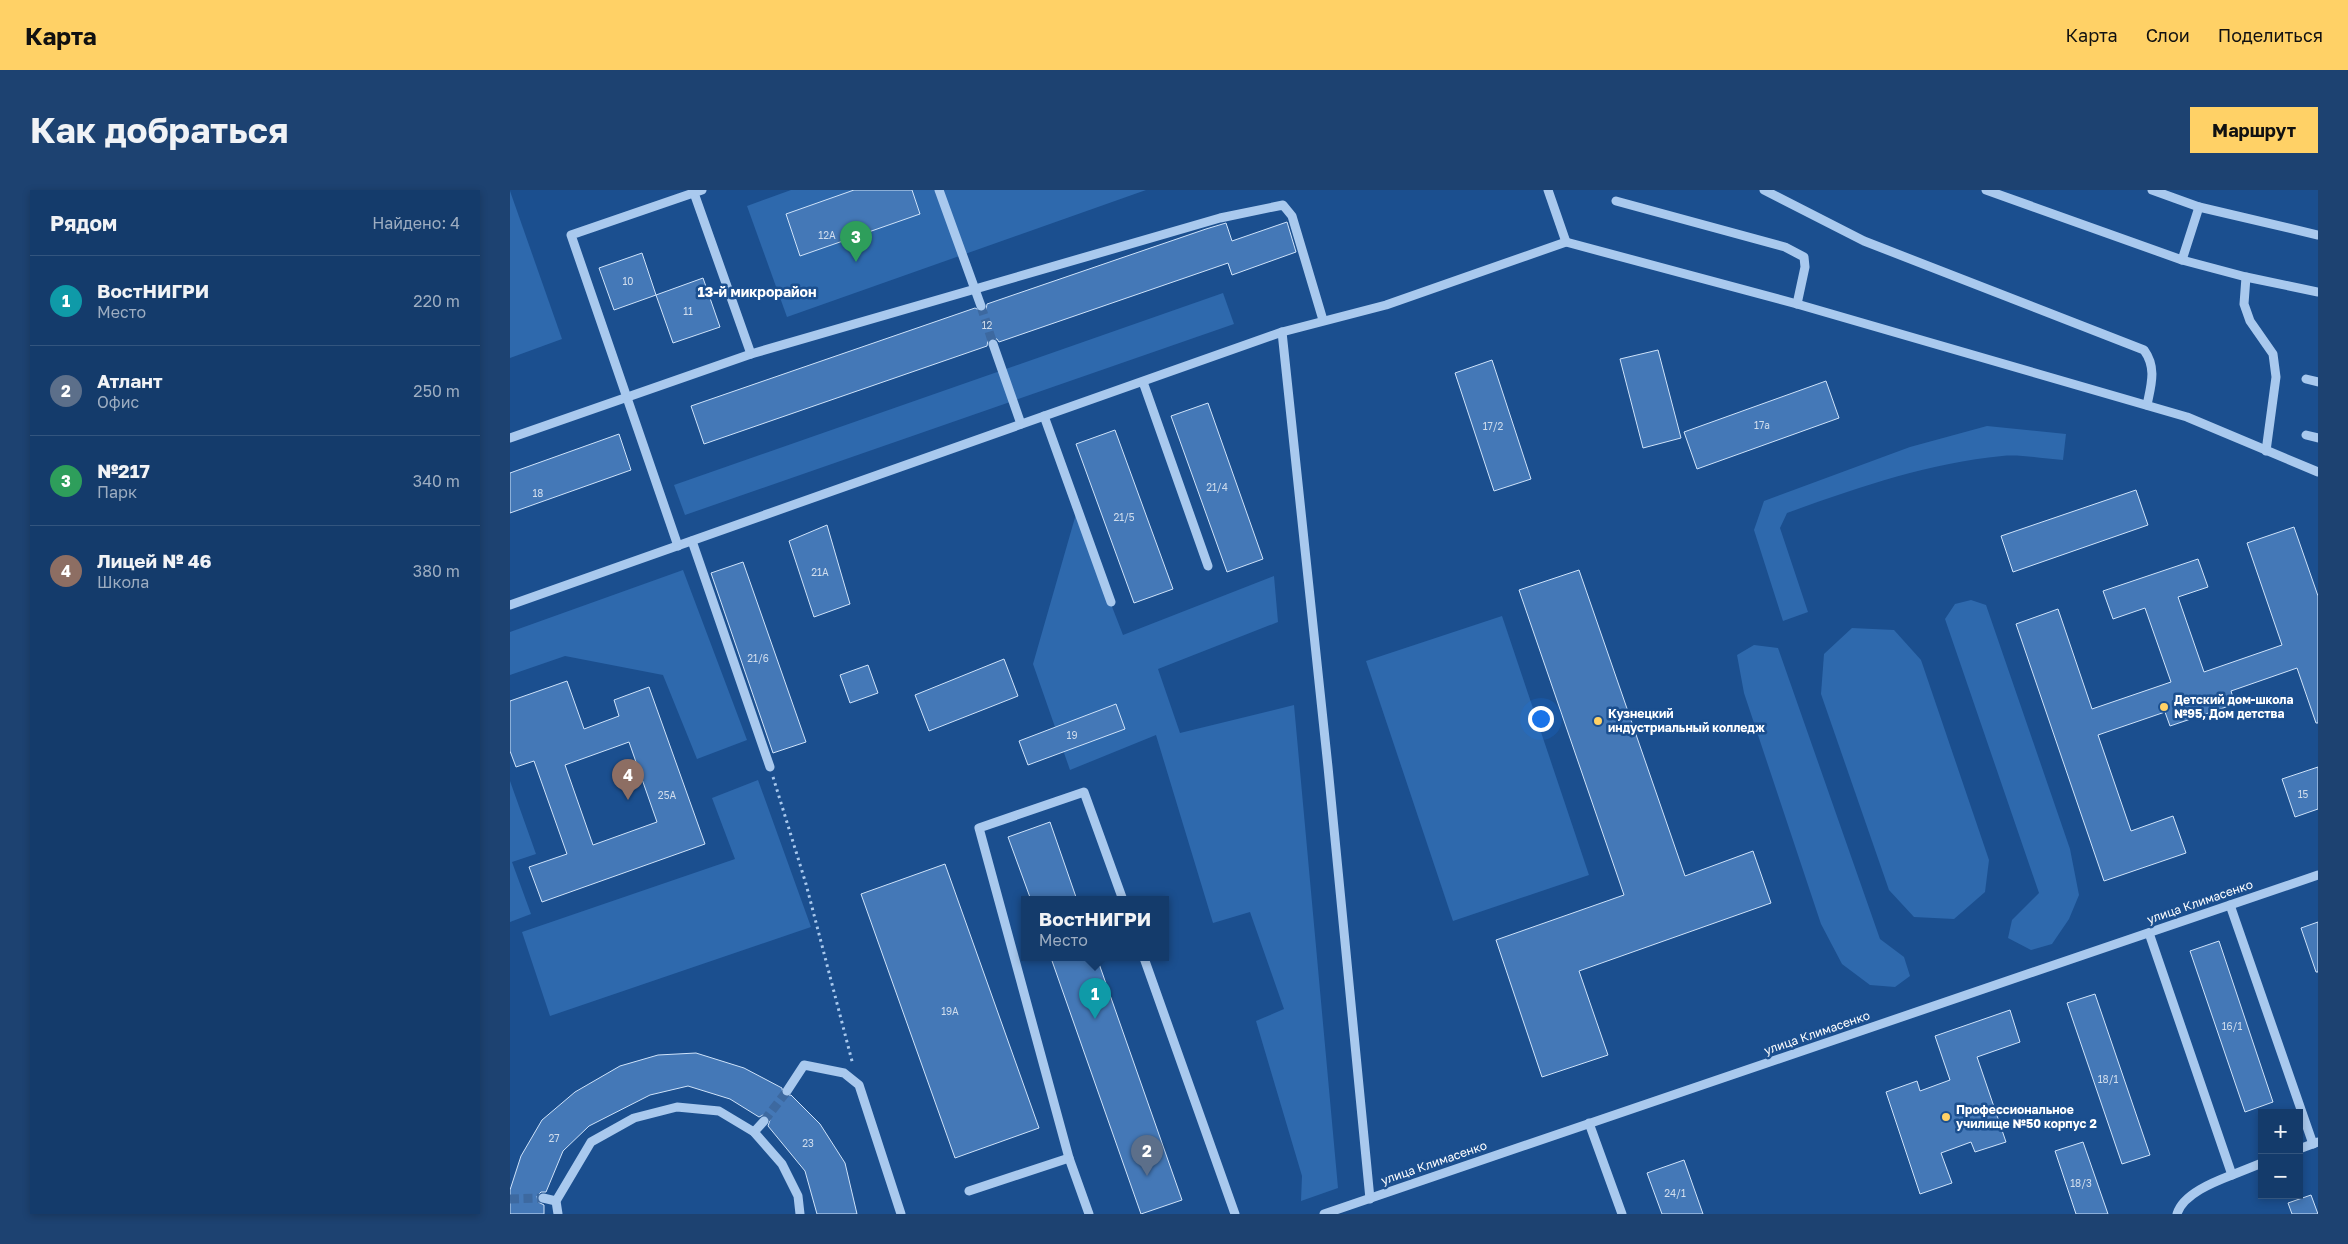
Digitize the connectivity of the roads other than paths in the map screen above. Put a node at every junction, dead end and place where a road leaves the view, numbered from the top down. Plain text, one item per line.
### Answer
1 (939, 190) edge
2 (1548, 190) edge
3 (1764, 190) edge
4 (1986, 190) edge
5 (2152, 190) edge
6 (698, 191) edge
7 (1616, 201) dead end
8 (2199, 207) junction
9 (2318, 235) edge
10 (1566, 242) junction
11 (2182, 260) junction
12 (2246, 277) junction
13 (975, 290) junction
14 (2318, 292) edge
15 (1797, 304) junction
16 (981, 306) tunnel mouth
17 (1323, 320) junction
18 (1282, 332) junction
19 (993, 344) tunnel mouth
20 (751, 354) junction
21 (2306, 379) dead end
22 (1143, 382) junction
23 (2318, 382) edge
24 (626, 398) junction
25 (2147, 405) junction
26 (1044, 416) junction
27 (1021, 424) junction
28 (2306, 436) dead end
29 (510, 438) edge
30 (2318, 438) edge
31 (2266, 451) junction
32 (2318, 472) edge
33 (692, 541) junction
34 (678, 546) junction
35 (1208, 566) dead end
36 (1111, 602) dead end
37 (510, 605) edge
38 (770, 767) road end
39 (2318, 875) edge
40 (1122, 896) edge
41 (2230, 905) junction
42 (2149, 934) junction
43 (1145, 961) edge
44 (787, 1091) tunnel mouth
45 (764, 1120) tunnel mouth
46 (1589, 1123) junction
47 (754, 1132) junction
48 (2315, 1143) edge
49 (2303, 1148) edge
50 (1069, 1158) junction
51 (2258, 1165) edge
52 (2232, 1175) junction
53 (969, 1191) dead end
54 (544, 1198) tunnel mouth
55 (1370, 1198) junction
56 (556, 1201) junction
57 (558, 1214) edge
58 (800, 1214) edge
59 (901, 1214) edge
60 (1089, 1214) edge
61 (1235, 1214) edge
62 (1324, 1214) edge
63 (1622, 1214) edge
64 (2177, 1214) edge

1 - 13 street
2 - 10 street
3 - 25 street
4 - 11 street
5 - 8 street
6 - 20 street
6 - 24 street
7 - 15 street
8 - 9 street
8 - 11 street
10 - 15 street
10 - 17 street
11 - 12 street
12 - 14 street
12 - 31 street
13 - 16 street
13 - 17 street
13 - 20 street
15 - 25 street
17 - 18 street
18 - 22 street
18 - 55 street
19 - 27 street
20 - 24 street
21 - 23 street
22 - 26 street
22 - 35 street
24 - 29 street
24 - 34 street
25 - 31 street
26 - 27 street
26 - 36 street
27 - 33 street
28 - 30 street
31 - 32 street
33 - 34 street
33 - 38 street
34 - 37 street
39 - 41 street, улица Климасенко
40 - 50 street
41 - 42 street, улица Климасенко
41 - 48 street
42 - 46 street, улица Климасенко
42 - 52 street
43 - 61 street
44 - 59 street
45 - 47 street
46 - 55 street, улица Климасенко
46 - 63 street
47 - 56 street
47 - 58 street
48 - 49 street
50 - 53 street
50 - 60 street
51 - 52 street
52 - 64 street
54 - 56 street
55 - 62 street, улица Климасенко
56 - 57 street

